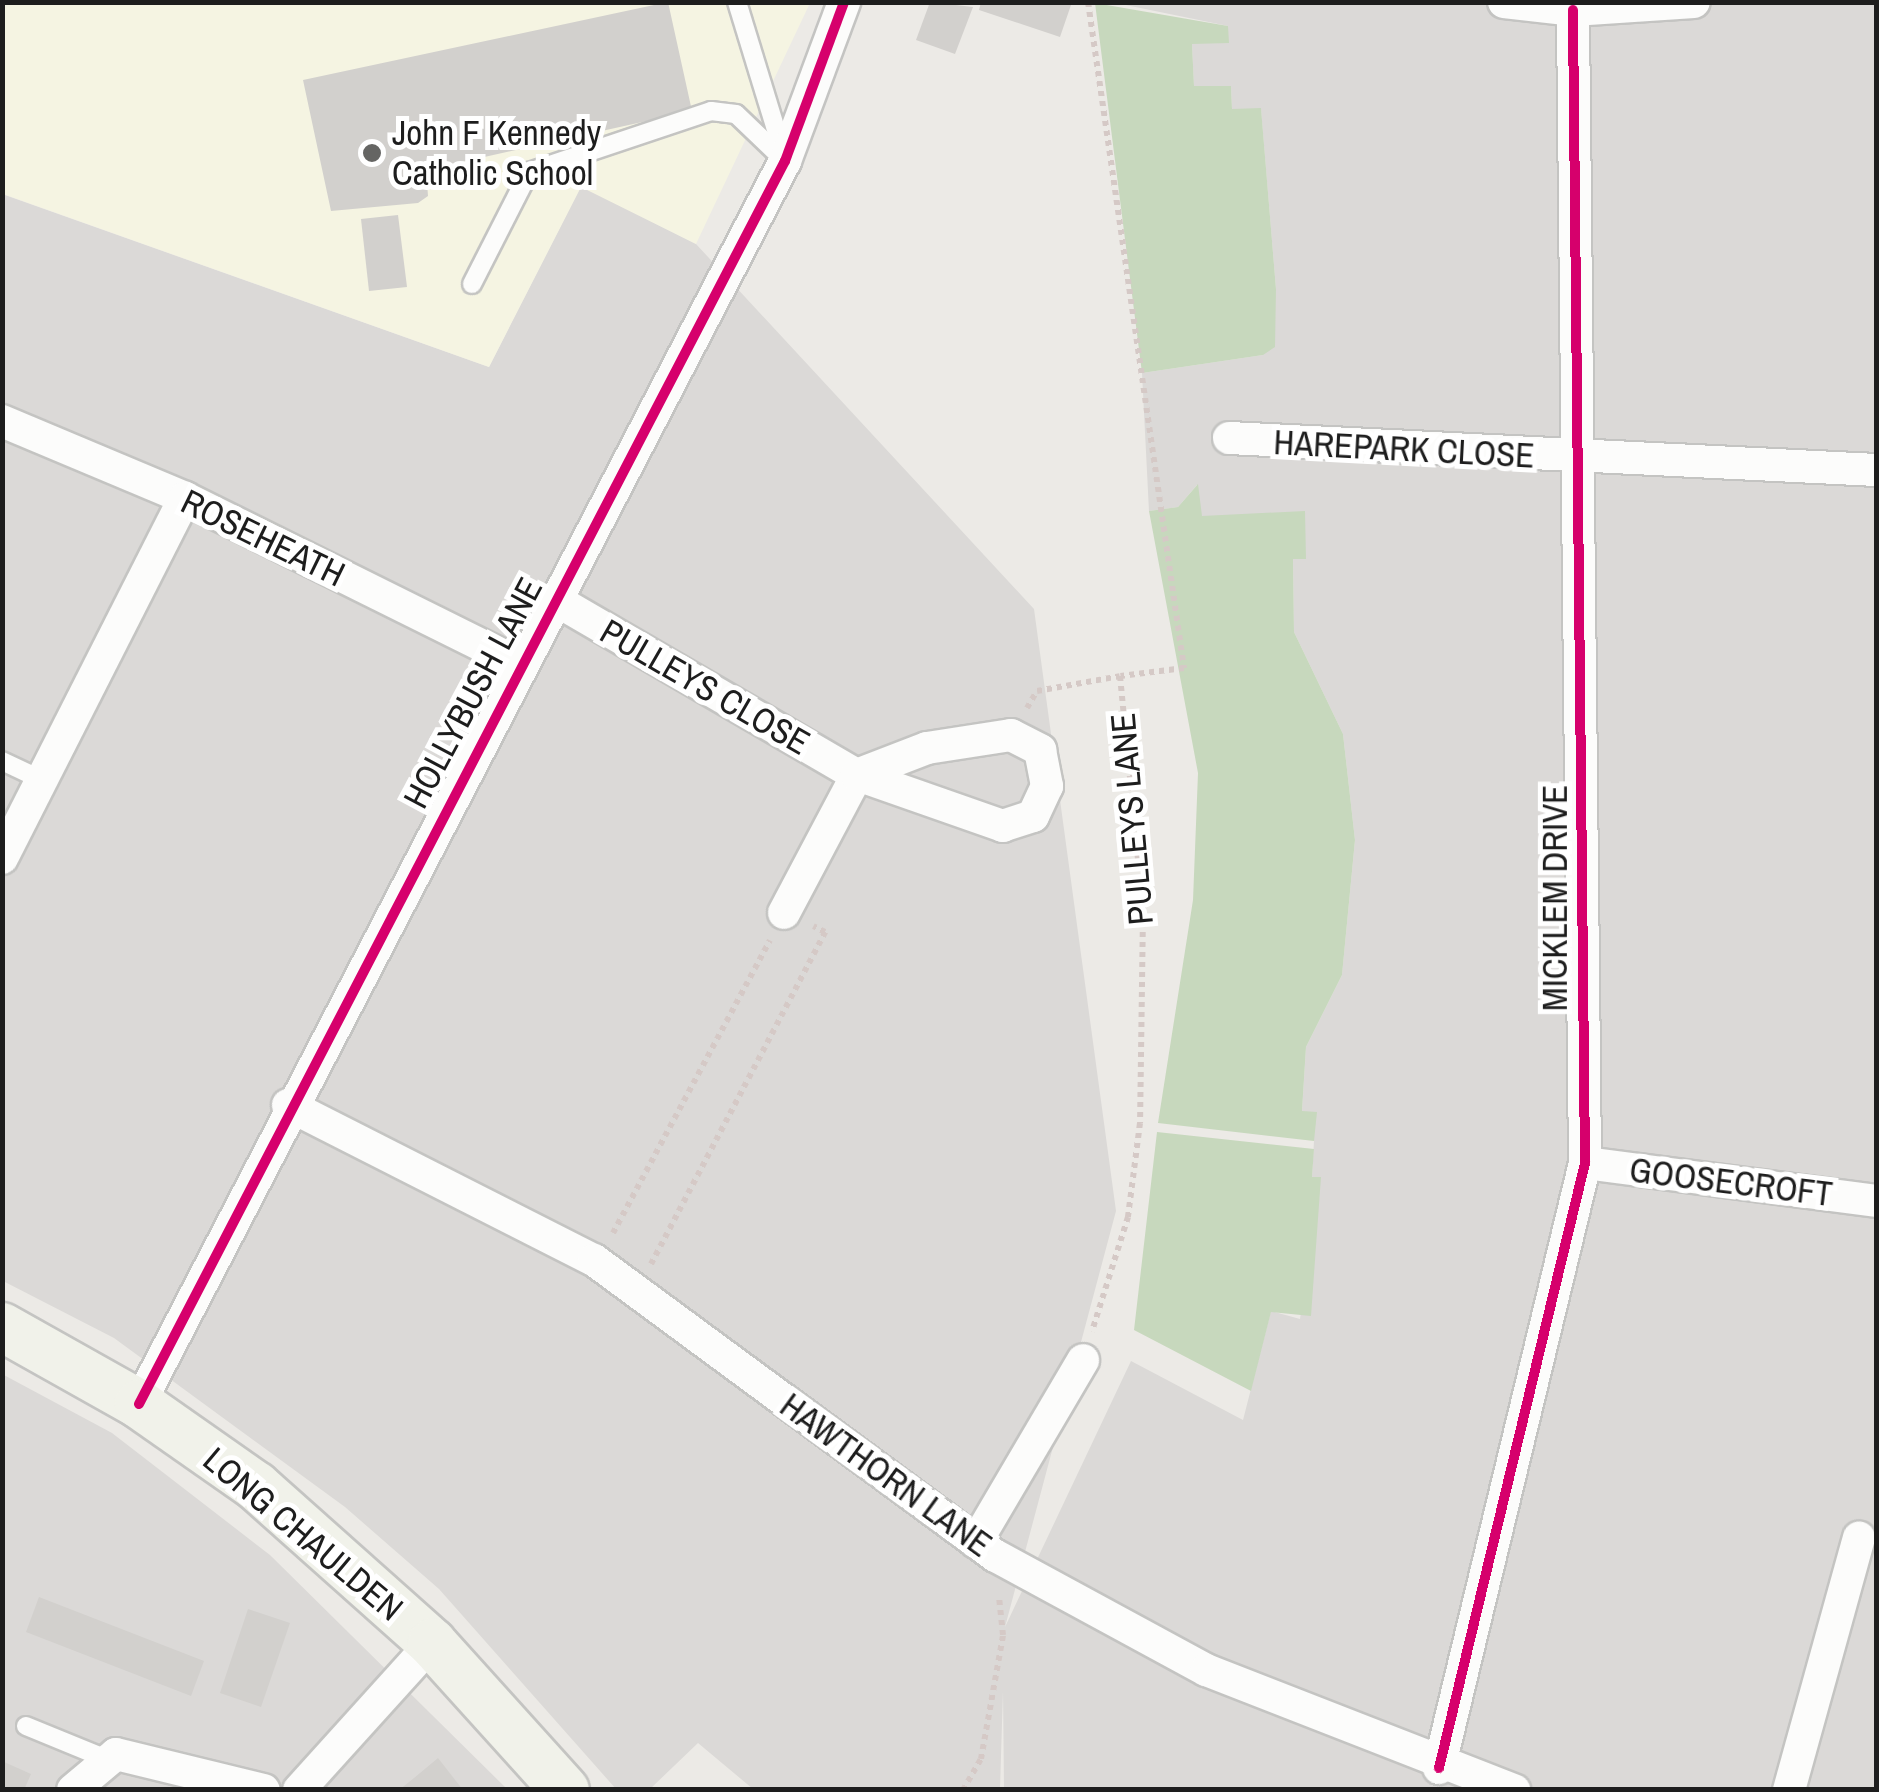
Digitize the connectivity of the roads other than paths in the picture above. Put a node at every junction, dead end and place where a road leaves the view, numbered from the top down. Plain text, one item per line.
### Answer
1 (737, 2) edge
2 (844, 2) edge
3 (1504, 2) edge
4 (1694, 2) edge
5 (1573, 10) junction
6 (785, 162) junction
7 (472, 284) dead end
8 (2, 421) edge
9 (1229, 438) dead end
10 (1579, 460) junction
11 (1876, 470) edge
12 (185, 498) junction
13 (554, 599) junction
14 (519, 664) junction
15 (2, 760) edge
16 (857, 775) junction
17 (42, 780) junction
18 (2, 858) edge
19 (784, 912) road end
20 (288, 1105) junction
21 (1585, 1163) junction
22 (1876, 1201) edge
23 (2, 1327) edge
24 (1082, 1360) road end
25 (139, 1404) junction
26 (1859, 1538) dead end
27 (986, 1549) junction
28 (432, 1643) junction
29 (26, 1726) dead end
30 (109, 1760) junction
31 (1438, 1768) junction
32 (74, 1790) edge
33 (264, 1790) edge
34 (300, 1790) edge
35 (564, 1790) edge
36 (1514, 1790) edge
37 (1789, 1790) edge

1 - 6 lane
2 - 6 street, HOLLYBUSH LANE
3 - 5 street
4 - 5 street
5 - 10 street, MICKLEM DRIVE
6 - 7 lane
6 - 13 street, HOLLYBUSH LANE
8 - 12 street, ROSEHEATH
9 - 10 street, HAREPARK CLOSE
10 - 11 street, HAREPARK CLOSE
10 - 21 street, MICKLEM DRIVE
12 - 14 street, ROSEHEATH
12 - 17 street
13 - 14 street, HOLLYBUSH LANE
13 - 16 street, PULLEYS CLOSE
14 - 20 street, HOLLYBUSH LANE
15 - 17 lane
16 - 16 street, PULLEYS CLOSE
16 - 19 street
17 - 18 street
20 - 25 street, HOLLYBUSH LANE
20 - 27 street, HAWTHORN LANE
21 - 22 street, GOOSECROFT
21 - 31 street, MICKLEM DRIVE
23 - 25 street, LONG CHAULDEN
24 - 27 street
25 - 28 street, LONG CHAULDEN
26 - 37 street
27 - 31 street, HAWTHORN LANE
28 - 34 street
28 - 35 street, LONG CHAULDEN
29 - 30 lane
30 - 32 street
30 - 33 street
31 - 36 street, HAWTHORN LANE

